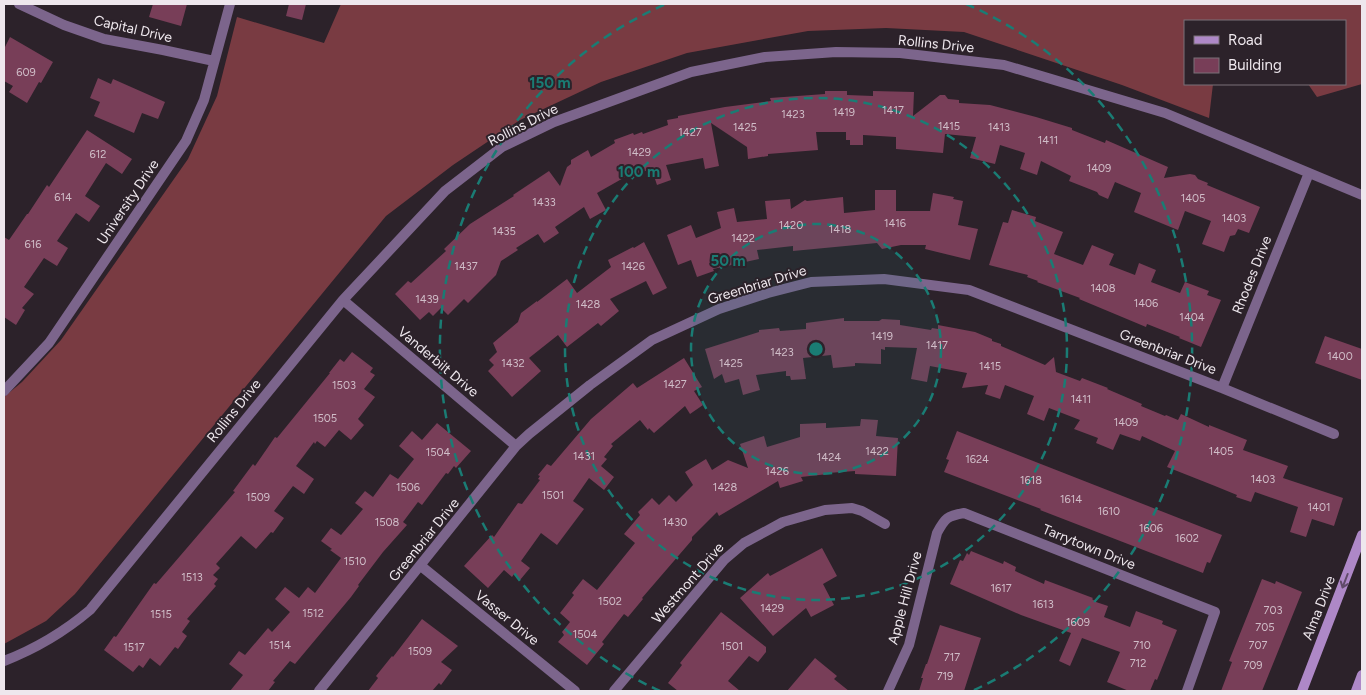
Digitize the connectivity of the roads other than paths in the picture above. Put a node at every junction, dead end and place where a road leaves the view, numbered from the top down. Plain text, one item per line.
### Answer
1 (20, 4) edge
2 (230, 4) edge
3 (214, 61) junction
4 (1309, 173) junction
5 (1362, 196) edge
6 (343, 300) junction
7 (1222, 388) junction
8 (4, 390) edge
9 (1334, 434) dead end
10 (516, 446) junction
11 (952, 515) joint
12 (885, 524) dead end
13 (1362, 535) edge
14 (421, 566) junction
15 (4, 661) edge
16 (1362, 675) edge
17 (319, 691) edge
18 (576, 691) edge
19 (614, 691) edge
20 (888, 691) edge
21 (1187, 691) edge
22 (1302, 691) edge
23 (1356, 691) edge

1 - 3 street, Capital Drive
2 - 3 street, University Drive
3 - 8 street, University Drive
4 - 5 street, Rollins Drive
4 - 6 street, Rollins Drive
4 - 7 street, Rhodes Drive
6 - 10 street, Vanderbilt Drive
6 - 15 street, Rollins Drive
7 - 9 street, Greenbriar Drive
7 - 10 street, Greenbriar Drive
10 - 14 street, Greenbriar Drive
11 - 20 street, Apple Hill Drive
11 - 21 street, Tarrytown Drive
12 - 19 street, Westmont Drive
13 -> 22 main road, Alma Drive
14 - 17 street, Greenbriar Drive
14 - 18 street, Vasser Drive
16 - 23 main road

